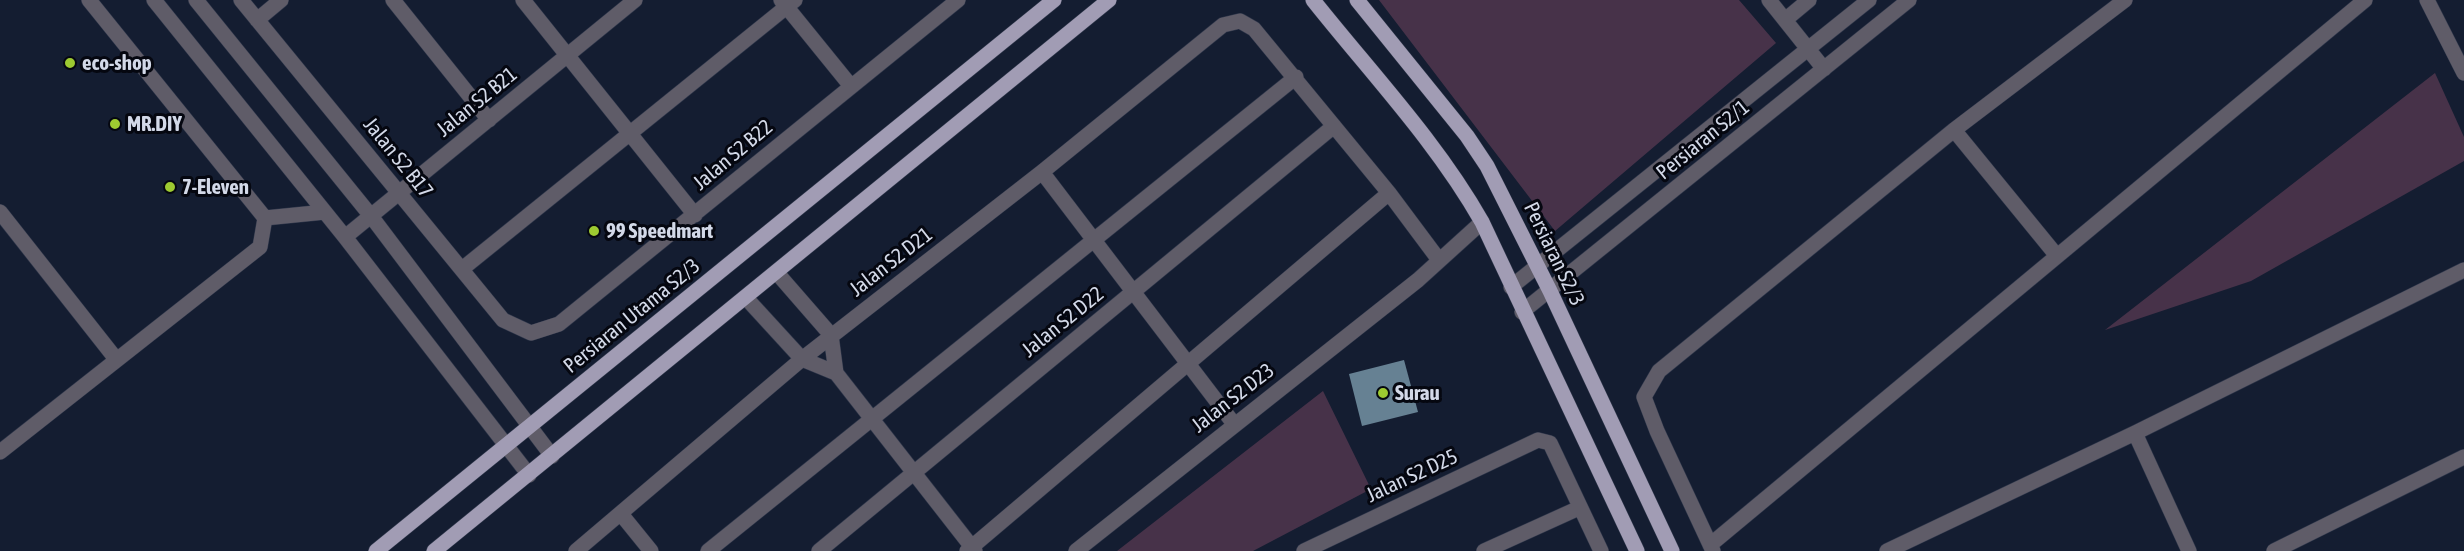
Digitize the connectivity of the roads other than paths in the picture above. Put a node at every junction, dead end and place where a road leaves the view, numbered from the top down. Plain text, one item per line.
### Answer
1 (89, 0) edge
2 (154, 0) edge
3 (196, 0) edge
4 (241, 0) edge
5 (281, 0) edge
6 (393, 0) edge
7 (523, 0) edge
8 (635, 0) edge
9 (958, 0) edge
10 (1054, 0) edge
11 (1109, 0) edge
12 (1313, 0) edge
13 (1358, 0) edge
14 (1768, 0) edge
15 (1809, 0) edge
16 (1869, 0) edge
17 (1909, 0) edge
18 (2125, 0) edge
19 (2365, 0) edge
20 (2427, 0) edge
21 (787, 2) edge
22 (257, 20) junction
23 (1785, 20) junction
24 (1808, 48) junction
25 (567, 56) junction
26 (1824, 69) junction
27 (2464, 73) edge
28 (1296, 77) junction
29 (850, 86) junction
30 (489, 120) junction
31 (1334, 126) junction
32 (1954, 130) junction
33 (630, 134) junction
34 (1042, 172) junction
35 (399, 193) junction
36 (1389, 193) junction
37 (0, 212) edge
38 (325, 212) junction
39 (695, 215) junction
40 (371, 216) junction
41 (265, 218) junction
42 (1482, 222) junction
43 (345, 237) junction
44 (1094, 240) junction
45 (2056, 256) junction
46 (1439, 261) junction
47 (1537, 267) junction
48 (462, 269) junction
49 (2464, 270) edge
50 (777, 273) junction
51 (1511, 287) junction
52 (1550, 291) junction
53 (1133, 292) junction
54 (747, 299) junction
55 (1522, 312) junction
56 (531, 333) joint
57 (831, 335) junction
58 (116, 359) junction
59 (802, 359) junction
60 (1188, 364) junction
61 (836, 373) junction
62 (872, 419) junction
63 (1234, 424) junction
64 (529, 426) junction
65 (2135, 433) junction
66 (506, 445) junction
67 (0, 452) edge
68 (552, 456) junction
69 (2464, 457) edge
70 (914, 473) junction
71 (528, 475) junction
72 (1579, 508) junction
73 (621, 514) junction
74 (1328, 545) edge
75 (1711, 548) edge
76 (971, 550) edge
77 (376, 551) edge
78 (434, 551) edge
79 (576, 551) edge
80 (651, 551) edge
81 (708, 551) edge
82 (819, 551) edge
83 (1076, 551) edge
84 (1304, 551) edge
85 (1484, 551) edge
86 (1601, 551) edge
87 (1637, 551) edge
88 (1672, 551) edge
89 (1887, 551) edge
90 (2189, 551) edge
91 (2274, 551) edge

1 - 41 street
2 - 38 street
3 - 40 street
4 - 22 street, Jalan S2 B17
5 - 22 street
6 - 30 street
7 - 25 street
8 - 25 street, Jalan S2 B21
9 - 29 street, Jalan S2 B22
10 - 64 main road, Persiaran Utama S2/3
11 - 50 main road
12 - 42 main road
13 - 47 main road, Persiaran S2/3
14 - 23 street
15 - 23 street
16 - 24 street, Persiaran S2/1
17 - 26 street, Persiaran S2/1
18 - 32 street
19 - 45 street
20 - 27 street
21 - 29 street
21 - 33 street
22 - 35 street, Jalan S2 B17
23 - 24 street
24 - 26 street
24 - 47 street, Persiaran S2/1
25 - 30 street, Jalan S2 B21
25 - 33 street
26 - 52 street, Persiaran S2/1
28 - 31 street
28 - 34 street, Jalan S2 D21
28 - 44 street
29 - 39 street, Jalan S2 B22
30 - 35 street, Jalan S2 B21
31 - 36 street
31 - 53 street, Jalan S2 D22
32 - 45 street
32 - 75 street
33 - 39 street
33 - 48 street
34 - 44 street
34 - 57 street, Jalan S2 D21
35 - 40 street, Jalan S2 B21
35 - 48 street, Jalan S2 B17
36 - 46 street
36 - 60 street
37 - 58 street
38 - 41 street
38 - 43 street
39 - 56 street, Jalan S2 B22
40 - 43 street, Jalan S2 B21
40 - 64 street
41 - 58 street
42 - 46 street, Jalan S2 D23
42 - 51 main road
43 - 66 street
44 - 53 street
44 - 62 street
45 - 75 street
46 - 63 street, Jalan S2 D23
47 - 51 street, Persiaran S2/1
47 - 52 main road, Persiaran S2/3
48 - 56 street, Jalan S2 B17
49 - 65 street
50 - 54 main road
50 - 57 street
51 - 55 main road
52 - 55 street, Persiaran S2/1
52 - 88 main road, Persiaran S2/3
53 - 60 street
53 - 70 street, Jalan S2 D22
54 - 59 street
54 - 68 main road
55 - 87 main road
57 - 59 street, Jalan S2 D21
57 - 61 street
58 - 67 street
59 - 61 street
59 - 73 street, Jalan S2 D21
60 - 63 street
60 - 76 street
61 - 62 street
62 - 70 street
62 - 81 street
63 - 83 street, Jalan S2 D23
64 - 66 main road, Persiaran Utama S2/3
64 - 68 street
65 - 89 street
65 - 90 street
66 - 71 street
66 - 77 main road, Persiaran Utama S2/3
68 - 71 main road
69 - 91 street
70 - 76 street
70 - 82 street, Jalan S2 D22
71 - 78 main road
72 - 74 street, Jalan S2 D25
72 - 85 street
72 - 86 street
73 - 79 street, Jalan S2 D21
73 - 80 street
74 - 84 street, Jalan S2 D25

